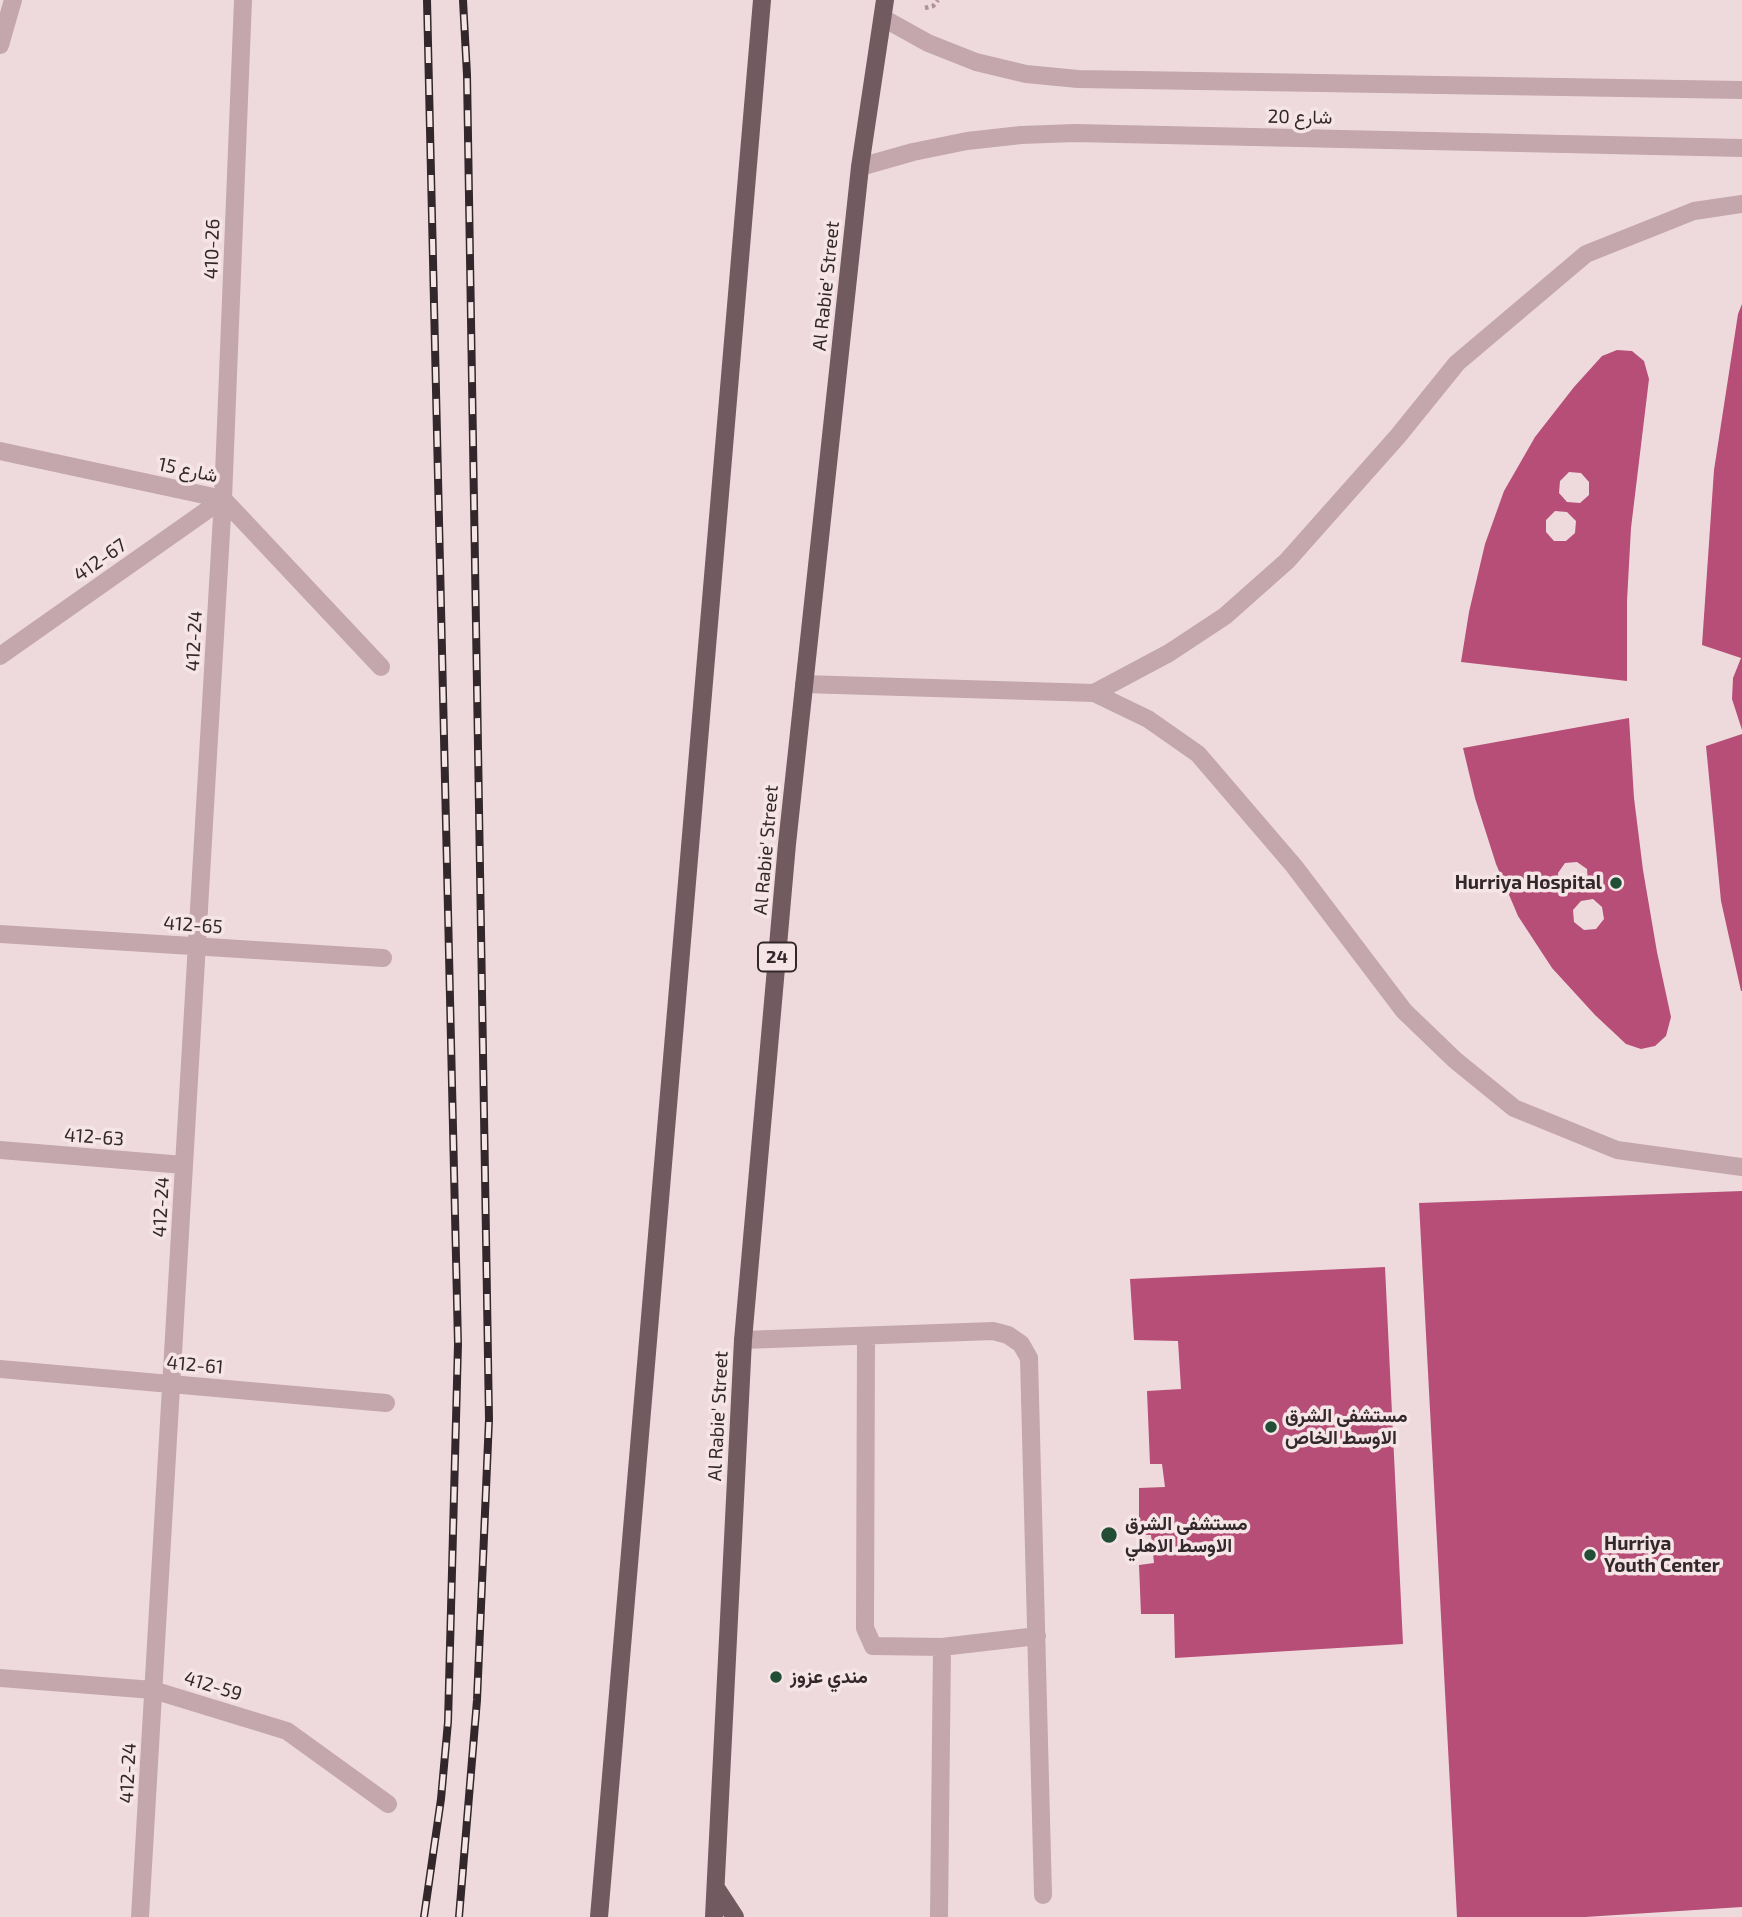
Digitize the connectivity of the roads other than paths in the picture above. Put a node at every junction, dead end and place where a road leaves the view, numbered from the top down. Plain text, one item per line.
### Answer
1 (13, 0) edge
2 (243, 0) edge
3 (762, 0) edge
4 (884, 9) edge
5 (0, 45) edge
6 (1742, 90) edge
7 (1742, 148) edge
8 (860, 167) junction
9 (1742, 204) edge
10 (0, 451) edge
11 (223, 499) junction
12 (0, 656) edge
13 (381, 667) dead end
14 (804, 684) junction
15 (1094, 693) junction
16 (0, 934) edge
17 (197, 946) junction
18 (383, 958) dead end
19 (0, 1150) edge
20 (184, 1165) junction
21 (1742, 1167) edge
22 (866, 1336) junction
23 (743, 1340) junction
24 (0, 1369) edge
25 (172, 1384) junction
26 (386, 1403) dead end
27 (1037, 1636) junction
28 (942, 1647) junction
29 (0, 1678) edge
30 (153, 1690) junction
31 (388, 1804) dead end
32 (716, 1888) junction
33 (1043, 1895) dead end
34 (140, 1917) edge
35 (599, 1917) edge
36 (714, 1917) edge
37 (735, 1917) edge
38 (939, 1917) edge

1 - 5 street
2 - 11 street, 410-26
3 - 35 main road
4 - 6 street, شارع 20
4 - 8 main road, Al Rabie' Street / 24
7 - 8 street, شارع 20
8 - 14 main road, Al Rabie' Street / 24
9 - 15 street
10 - 11 street, شارع 15
11 - 12 street, 412-67
11 - 13 street, شارع 15
11 - 17 street, 412-24
14 - 15 street
14 - 23 main road, Al Rabie' Street / 24
15 - 21 street
16 - 17 street, 412-65
17 - 18 street, 412-65
17 - 20 street, 412-24
19 - 20 street, 412-63
20 - 25 street, 412-24
22 - 23 street
22 - 27 street
22 - 28 street
23 - 32 main road, Al Rabie' Street / 24
24 - 25 street, 412-61
25 - 26 street, 412-61
25 - 30 street, 412-24
27 - 28 street
27 - 33 street
28 - 38 street
29 - 30 street, 412-59
30 - 31 street, 412-59
30 - 34 street, 412-24
32 - 36 main road, Al Rabie' Street / 24
32 - 37 main road

